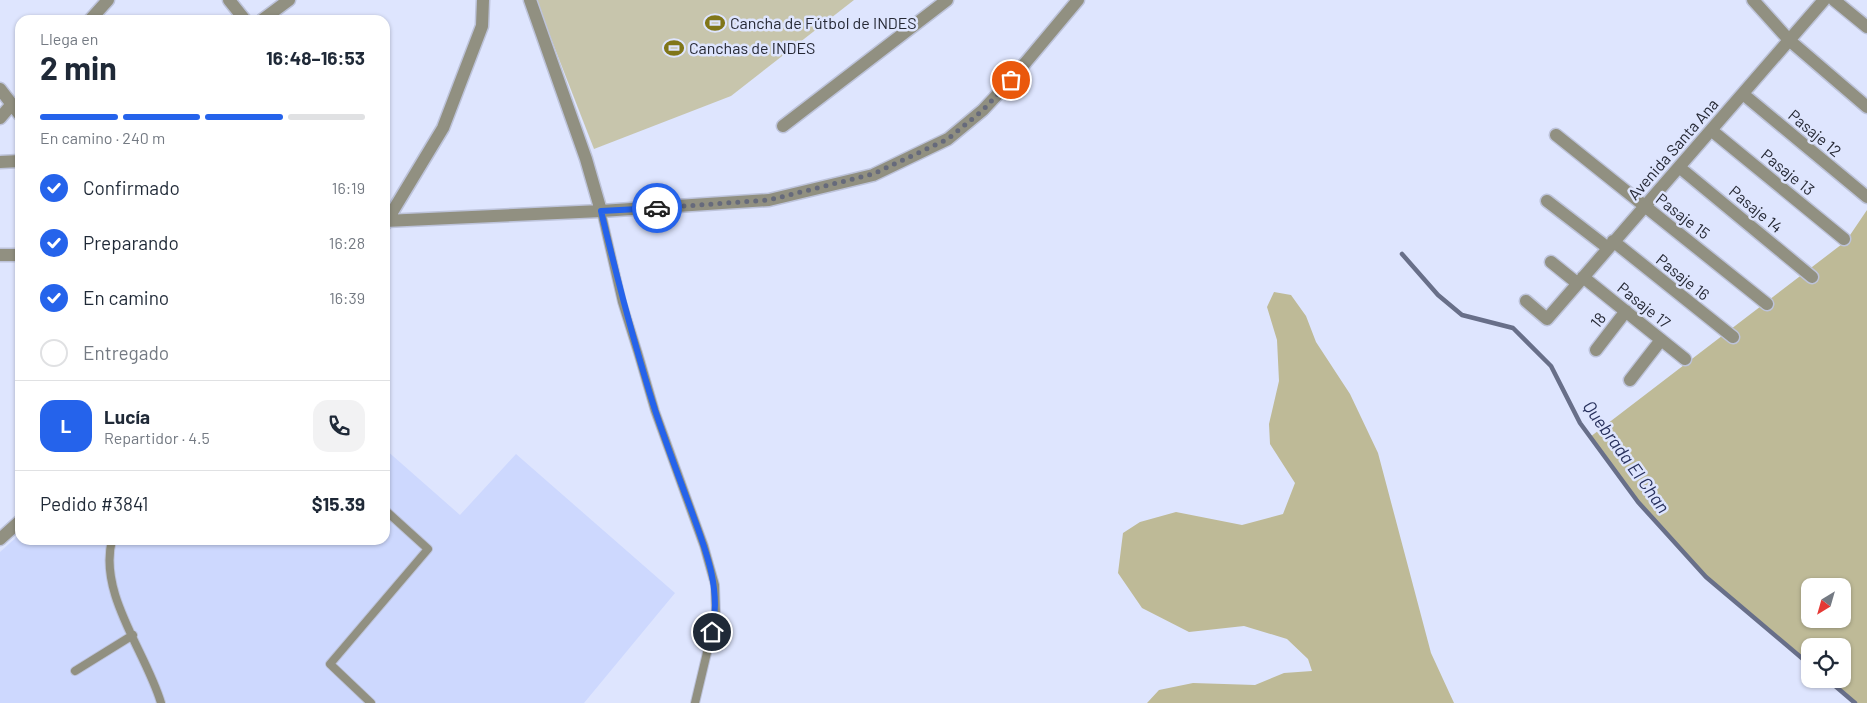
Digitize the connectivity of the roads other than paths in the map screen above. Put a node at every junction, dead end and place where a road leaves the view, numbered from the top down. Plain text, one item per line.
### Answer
1 (108, 0) edge
2 (229, 0) edge
3 (288, 0) edge
4 (483, 0) edge
5 (530, 0) edge
6 (947, 0) edge
7 (1078, 0) edge
8 (1753, 0) edge
9 (1824, 0) edge
10 (1834, 0) edge
11 (94, 15) edge
12 (241, 15) edge
13 (268, 15) edge
14 (1867, 27) edge
15 (1789, 40) junction
16 (0, 89) edge
17 (1742, 94) junction
18 (1867, 107) edge
19 (15, 108) edge
20 (15, 110) edge
21 (0, 118) edge
22 (783, 126) dead end
23 (1711, 130) junction
24 (1556, 135) dead end
25 (15, 161) edge
26 (0, 162) edge
27 (1679, 166) junction
28 (1867, 197) edge
29 (1547, 201) dead end
30 (1644, 206) junction
31 (601, 211) junction
32 (390, 214) edge
33 (390, 222) edge
34 (1844, 239) dead end
35 (1611, 244) junction
36 (0, 255) edge
37 (15, 255) edge
38 (1551, 262) dead end
39 (1812, 277) dead end
40 (1580, 280) junction
41 (1526, 301) dead end
42 (1767, 304) dead end
43 (1626, 311) junction
44 (1733, 337) dead end
45 (1661, 340) junction
46 (1596, 350) dead end
47 (1685, 359) dead end
48 (1630, 380) dead end
49 (390, 515) edge
50 (15, 526) edge
51 (0, 539) edge
52 (111, 545) edge
53 (133, 635) junction
54 (75, 671) dead end
55 (160, 703) edge
56 (371, 703) edge
57 (694, 703) edge

1 - 11 street
2 - 12 street
3 - 13 street
4 - 32 street
5 - 31 street
6 - 22 street
7 - 31 street
8 - 15 street
9 - 15 street, Avenida Santa Ana
10 - 14 street
15 - 17 street, Avenida Santa Ana
15 - 18 street
16 - 19 street
17 - 23 street, Avenida Santa Ana
17 - 28 street, Pasaje 12
20 - 21 street
23 - 27 street, Avenida Santa Ana
23 - 34 street, Pasaje 13
24 - 30 street, Pasaje 15
25 - 26 street
27 - 30 street, Avenida Santa Ana
27 - 39 street, Pasaje 14
29 - 35 street, Pasaje 16
30 - 35 street, Avenida Santa Ana
30 - 42 street, Pasaje 15
31 - 33 street
31 - 57 lane
35 - 40 street, Avenida Santa Ana
35 - 44 street, Pasaje 16
36 - 37 street
38 - 40 street, Pasaje 17
40 - 41 street, Avenida Santa Ana
40 - 43 street, Pasaje 17
43 - 45 street, Pasaje 17
43 - 46 street, 18
45 - 47 street, Pasaje 17
45 - 48 street
49 - 56 lane
50 - 51 street
52 - 53 lane
53 - 54 lane
53 - 55 lane

